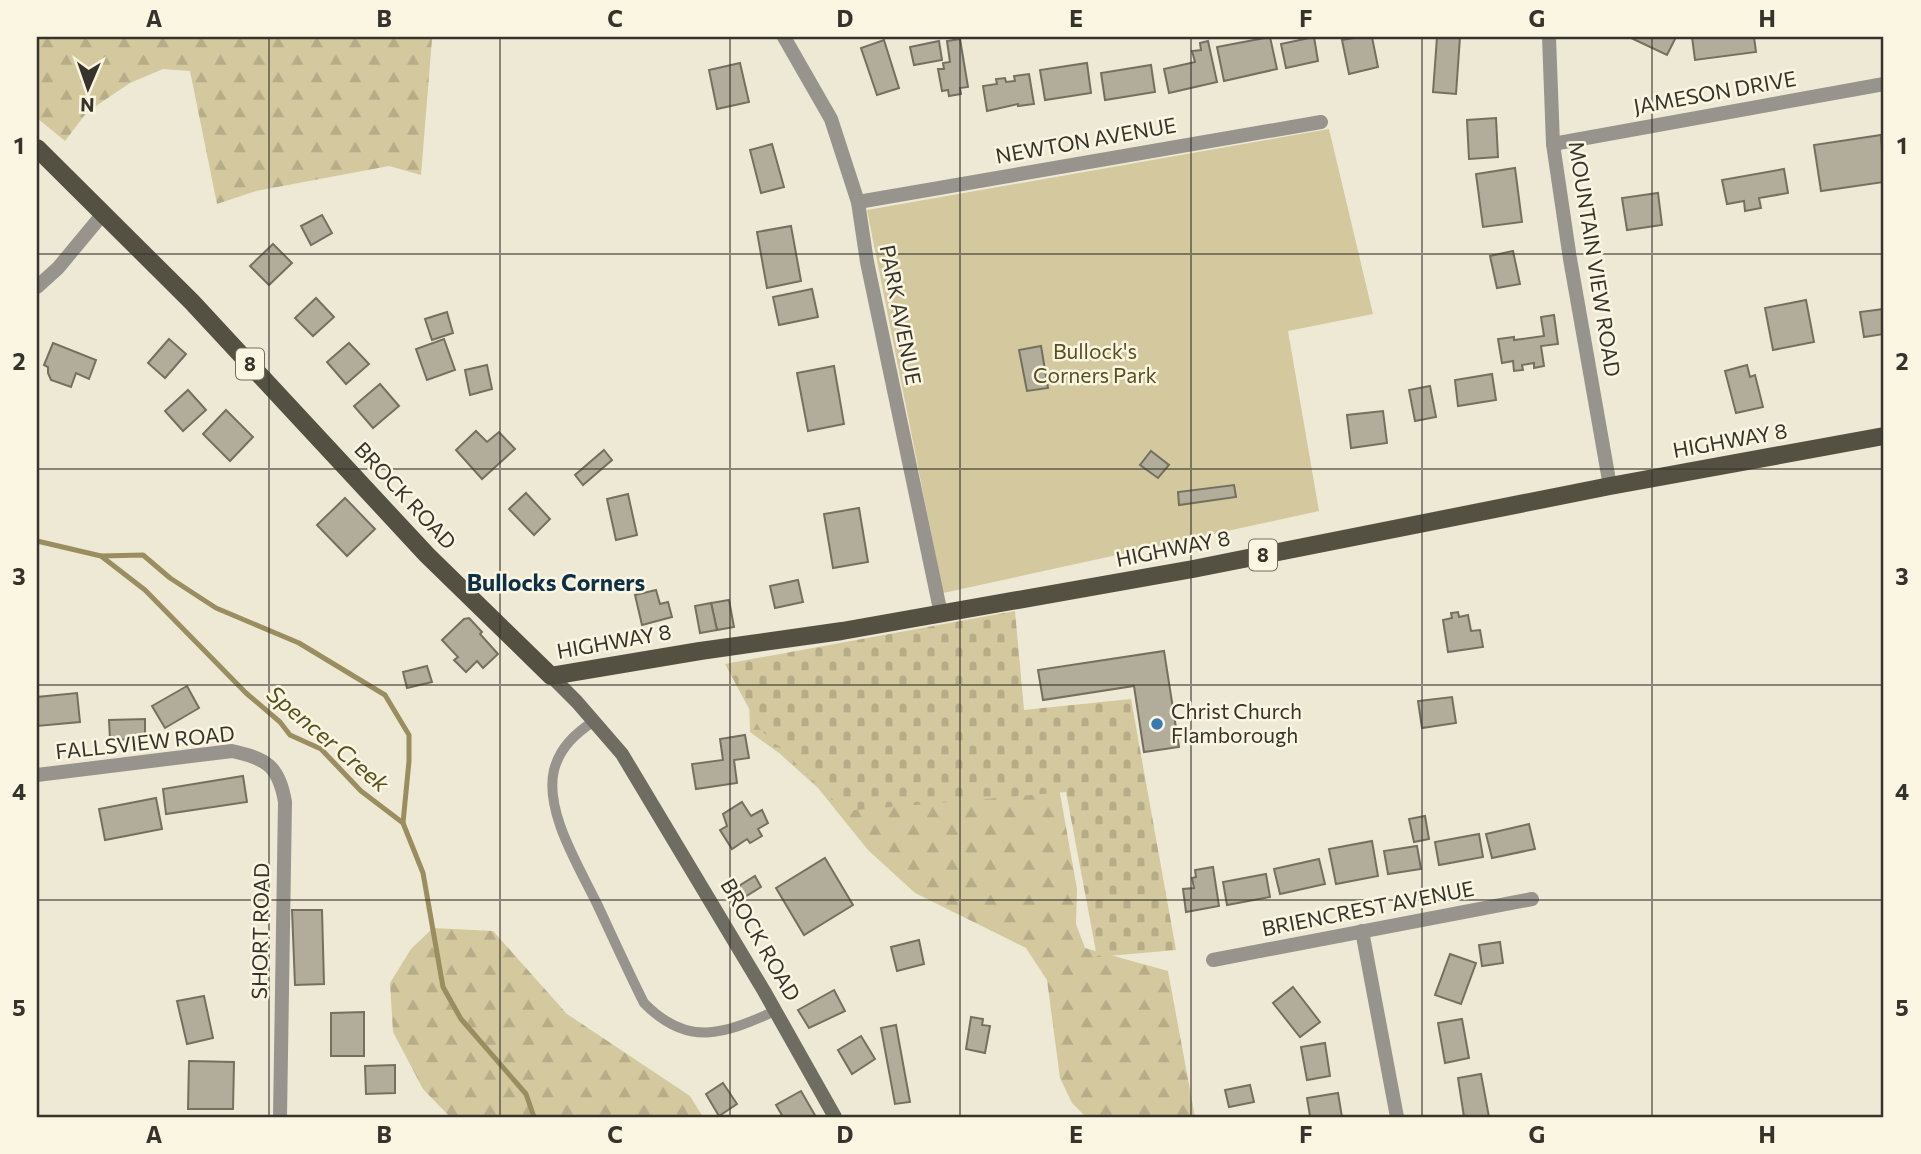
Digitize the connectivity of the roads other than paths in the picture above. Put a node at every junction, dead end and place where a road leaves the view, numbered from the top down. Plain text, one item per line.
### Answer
1 (784, 37) edge
2 (1549, 37) edge
3 (1884, 84) edge
4 (1321, 121) dead end
5 (1553, 144) junction
6 (37, 148) edge
7 (858, 202) junction
8 (102, 215) junction
9 (37, 286) edge
10 (1884, 436) edge
11 (1610, 486) junction
12 (941, 614) junction
13 (551, 676) junction
14 (594, 721) junction
15 (257, 756) joint
16 (37, 775) edge
17 (1532, 899) dead end
18 (1362, 931) junction
19 (1213, 960) dead end
20 (775, 1011) junction
21 (280, 1117) edge
22 (835, 1117) edge
23 (1397, 1117) edge

1 - 7 street, PARK AVENUE
2 - 5 street, MOUNTAIN VIEW ROAD
3 - 5 street, JAMESON DRIVE
4 - 7 street, NEWTON AVENUE
5 - 11 street, MOUNTAIN VIEW ROAD
6 - 8 main road, BROCK ROAD / 8
7 - 12 street, PARK AVENUE
8 - 9 street
8 - 13 main road, BROCK ROAD / 8
10 - 11 main road, HIGHWAY 8 / 8
11 - 12 main road, HIGHWAY 8 / 8
12 - 13 main road, HIGHWAY 8 / 8
13 - 14 main road, BROCK ROAD
14 - 20 main road, BROCK ROAD
14 - 20 lane
15 - 16 street, FALLSVIEW ROAD
15 - 21 street, SHORT ROAD
17 - 18 street, BRIENCREST AVENUE
18 - 19 street, BRIENCREST AVENUE
18 - 23 street
20 - 22 main road, BROCK ROAD

